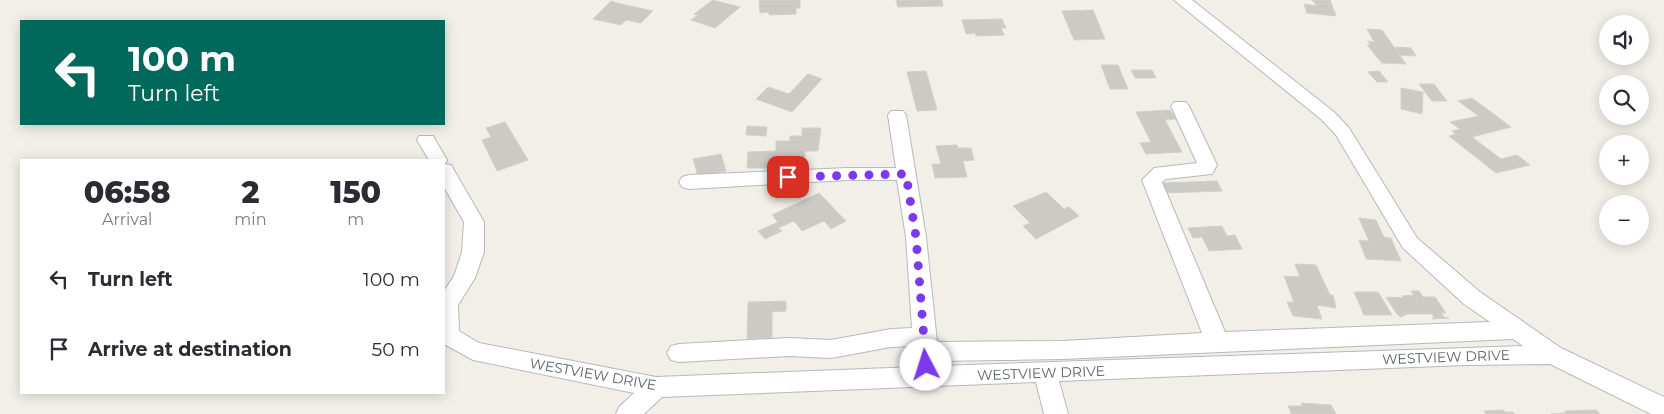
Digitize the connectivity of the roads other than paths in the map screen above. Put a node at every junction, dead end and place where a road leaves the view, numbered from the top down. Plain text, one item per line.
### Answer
1 (1182, 0) edge
2 (1180, 106) dead end
3 (897, 116) dead end
4 (426, 140) dead end
5 (437, 159) edge
6 (445, 172) edge
7 (906, 174) junction
8 (689, 182) dead end
9 (1518, 330) junction
10 (1217, 341) junction
11 (925, 344) junction
12 (679, 353) dead end
13 (1553, 355) junction
14 (1045, 372) junction
15 (928, 377) junction
16 (656, 387) junction
17 (1664, 409) edge
18 (628, 414) edge
19 (1056, 414) edge

1 - 9 street
2 - 10 street
3 - 7 street
4 - 5 street
6 - 16 street, WESTVIEW DRIVE
7 - 8 street
7 - 11 street
9 - 10 street
9 - 13 street
10 - 11 street
11 - 12 street
11 - 15 street
13 - 14 street, WESTVIEW DRIVE
13 - 17 street
14 - 15 street, WESTVIEW DRIVE
14 - 19 street
15 - 16 street, WESTVIEW DRIVE
16 - 18 street

